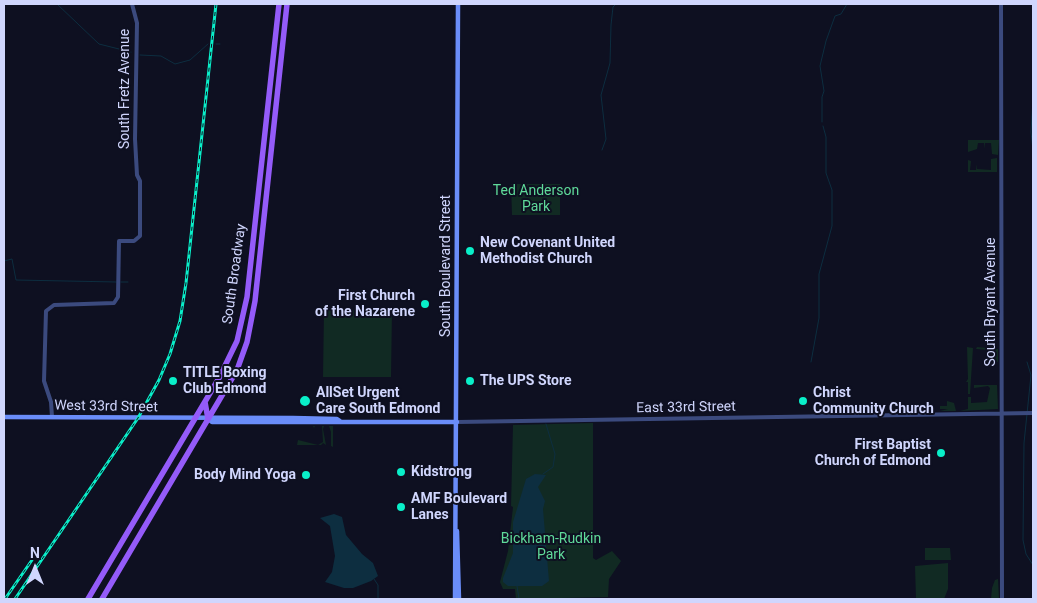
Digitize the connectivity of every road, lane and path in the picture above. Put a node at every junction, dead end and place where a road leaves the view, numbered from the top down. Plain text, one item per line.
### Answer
1 (132, 4) edge
2 (272, 4) edge
3 (287, 4) edge
4 (458, 4) edge
5 (1002, 4) edge
6 (279, 7) edge
7 (268, 103) junction
8 (274, 126) junction
9 (266, 128) junction
10 (272, 147) junction
11 (259, 185) junction
12 (267, 186) junction
13 (205, 402) junction
14 (1002, 413) junction
15 (1033, 413) edge
16 (4, 417) edge
17 (52, 417) junction
18 (196, 419) junction
19 (208, 419) junction
20 (457, 422) junction
21 (199, 433) junction
22 (139, 514) junction
23 (149, 520) junction
24 (457, 529) junction
25 (117, 552) junction
26 (128, 558) junction
27 (99, 581) junction
28 (110, 587) junction
29 (88, 599) edge
30 (102, 599) edge
31 (455, 599) edge
32 (459, 599) edge
33 (1002, 599) edge

1 - 17 street, South Fretz Avenue
2 - 6 main road
3 - 8 main road, South Broadway
4 - 20 main road, South Boulevard Street
5 - 14 street, South Bryant Avenue
6 - 7 main road, South Broadway
7 - 8 main road
7 - 9 main road, South Broadway
8 - 10 main road, South Broadway
9 - 10 main road
9 - 11 main road, South Broadway
10 - 12 main road, South Broadway
11 - 12 main road
11 - 13 main road, South Broadway
12 - 19 main road, South Broadway
13 - 18 main road, South Broadway
13 - 19 main road
14 - 15 street, East 33rd Street
14 - 20 street, East 33rd Street
14 - 33 street, South Bryant Avenue
16 - 17 main road, West 33rd Street
17 - 18 main road, West 33rd Street
18 - 19 main road, West 33rd Street
18 - 21 main road
18 - 22 main road, South Broadway
19 - 20 main road, East 33rd Street
19 - 21 main road, South Broadway
20 - 24 main road, South Boulevard Street
21 - 23 main road, South Broadway
22 - 23 main road
22 - 25 main road, South Broadway
23 - 26 main road, South Broadway
24 - 31 main road, South Boulevard Street
24 - 32 main road, South Boulevard Street
25 - 26 main road
25 - 27 main road, South Broadway
26 - 28 main road, South Broadway
27 - 28 main road
27 - 29 main road, South Broadway
28 - 30 main road, South Broadway

